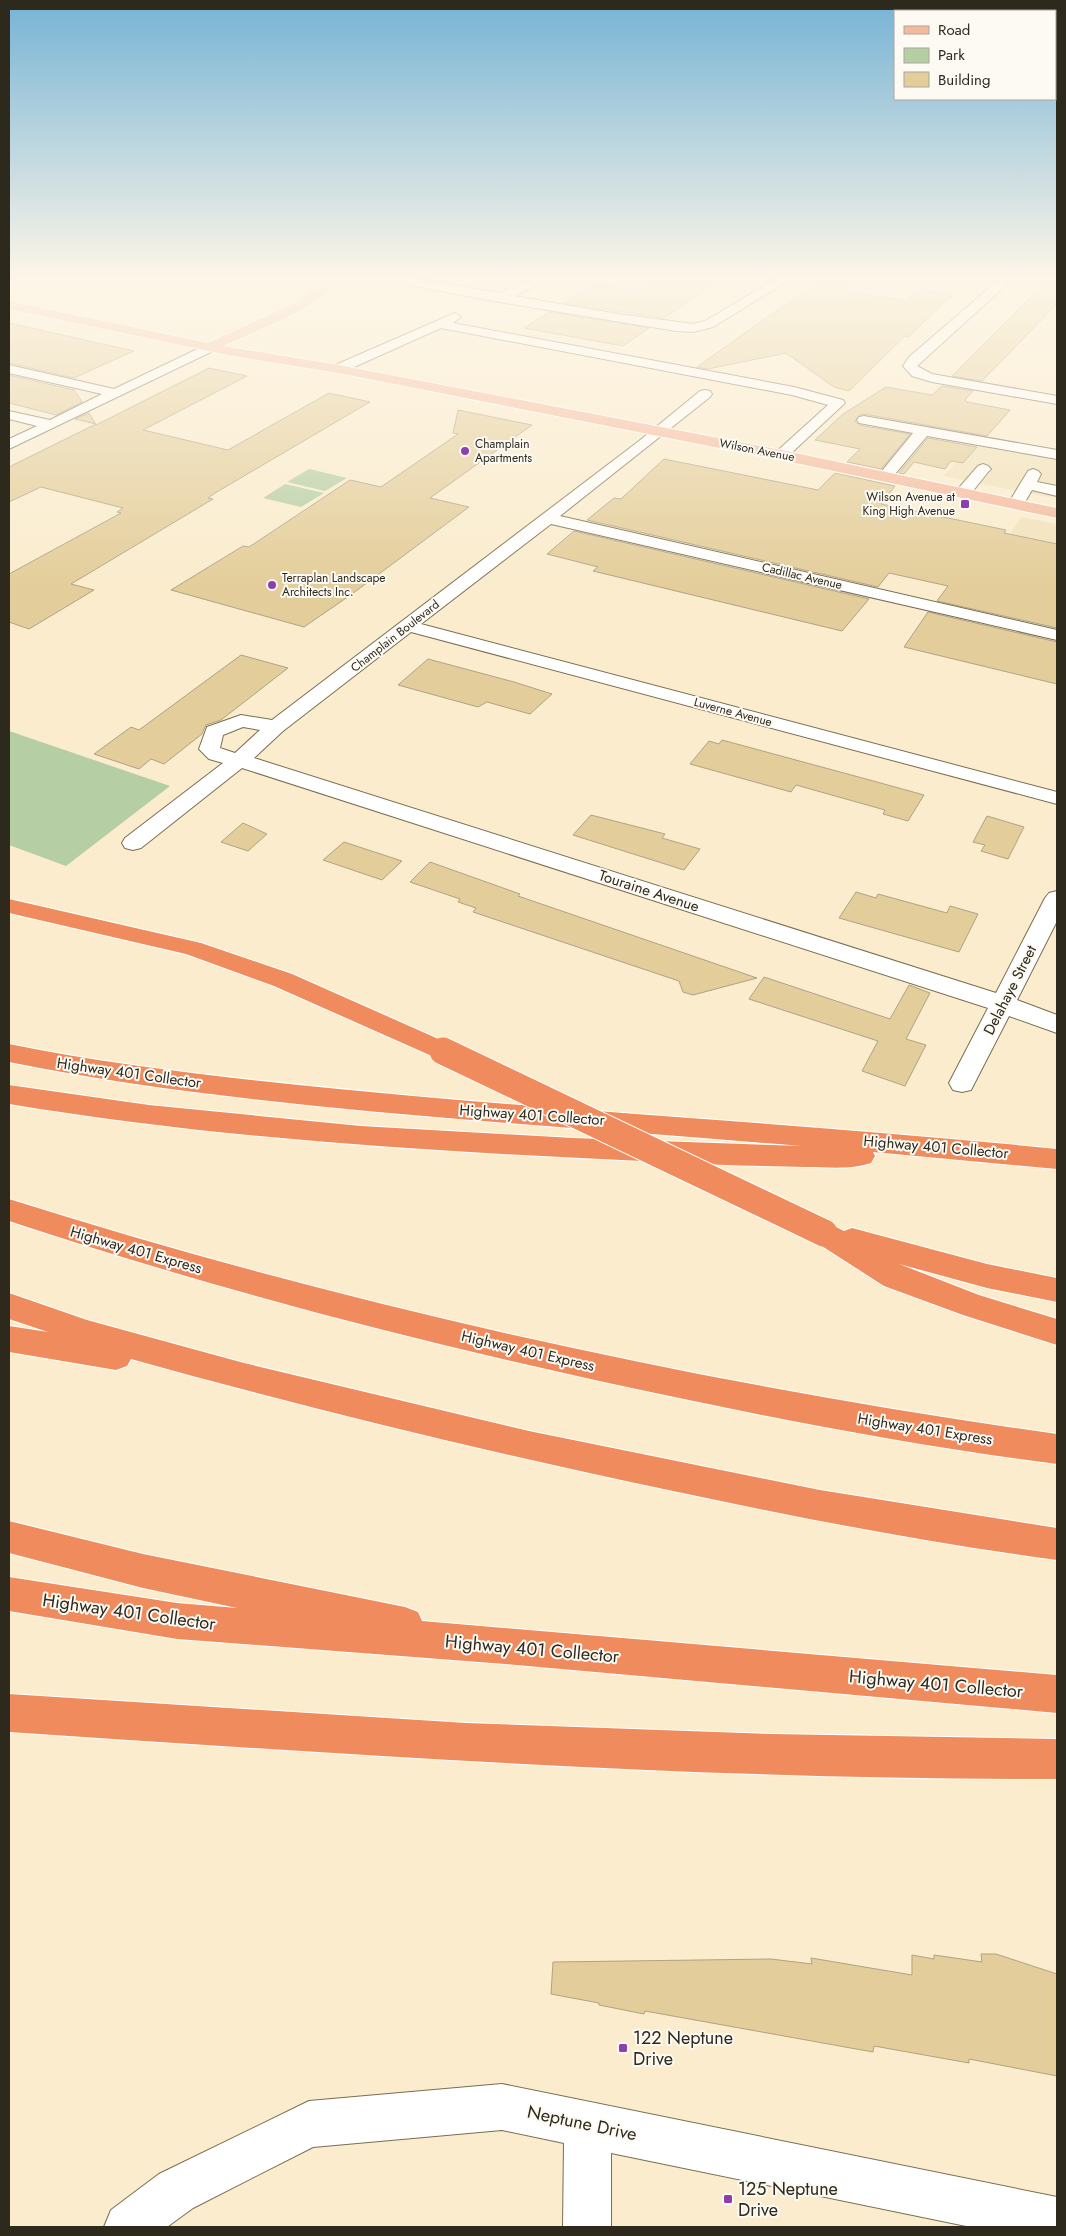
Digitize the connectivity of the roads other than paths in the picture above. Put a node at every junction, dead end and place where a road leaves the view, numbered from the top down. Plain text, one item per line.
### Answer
1 (64, 381) edge
2 (139, 381) edge
3 (402, 381) edge
4 (740, 381) edge
5 (951, 381) edge
6 (115, 393) junction
7 (705, 394) dead end
8 (1057, 400) edge
9 (9, 415) edge
10 (864, 420) dead end
11 (50, 424) junction
12 (659, 431) junction
13 (923, 431) junction
14 (13, 439) edge
15 (781, 455) junction
16 (1057, 455) edge
17 (983, 469) dead end
18 (885, 477) junction
19 (1057, 491) edge
20 (963, 493) junction
21 (1016, 504) junction
22 (1057, 513) edge
23 (547, 518) junction
24 (408, 626) junction
25 (1057, 635) edge
26 (276, 727) junction
27 (239, 760) junction
28 (1057, 798) edge
29 (133, 843) dead end
30 (1057, 898) edge
31 (9, 906) edge
32 (1003, 1004) junction
33 (1057, 1024) edge
34 (9, 1053) edge
35 (962, 1083) dead end
36 (9, 1094) edge
37 (1008, 1154) junction
38 (1057, 1159) edge
39 (9, 1210) edge
40 (824, 1233) junction
41 (1057, 1290) edge
42 (9, 1306) edge
43 (1057, 1332) edge
44 (9, 1339) edge
45 (244, 1377) junction
46 (1057, 1449) edge
47 (9, 1537) edge
48 (1057, 1544) edge
49 (9, 1594) edge
50 (505, 1646) junction
51 (1057, 1694) edge
52 (9, 1713) edge
53 (1057, 1759) edge
54 (588, 2125) junction
55 (1057, 2221) edge
56 (128, 2227) edge
57 (587, 2227) edge

1 - 6 street
2 - 6 street
3 - 12 main road, Wilson Avenue
4 - 15 street
5 - 8 street
6 - 11 street
7 - 12 street, Champlain Boulevard
9 - 11 street
10 - 13 street
11 - 14 street
12 - 15 main road, Wilson Avenue
12 - 23 street, Champlain Boulevard
13 - 16 street
13 - 18 street
15 - 18 main road, Wilson Avenue
17 - 20 street
18 - 20 main road, Wilson Avenue
19 - 21 street
20 - 21 main road, Wilson Avenue
21 - 22 main road, Wilson Avenue
23 - 24 street, Champlain Boulevard
23 - 25 street, Cadillac Avenue
24 - 26 street, Champlain Boulevard
24 - 28 street, Luverne Avenue
26 - 27 street, Champlain Boulevard
26 - 27 street, Touraine Avenue
27 - 29 street, Champlain Boulevard
27 - 32 street, Touraine Avenue
30 - 32 street, Delahaye Street
31 - 40 highway, bridge
32 - 33 street, Touraine Avenue
32 - 35 street, Delahaye Street
34 - 37 highway, Highway 401 Collector
36 - 37 highway
37 - 38 highway, Highway 401 Collector
39 - 46 highway, Highway 401 Express
40 - 41 highway
40 - 43 highway
42 - 45 highway
44 - 45 highway
45 - 48 highway
47 - 50 highway
49 - 50 highway, Highway 401 Collector
50 - 51 highway, Highway 401 Collector
52 - 53 highway
54 - 55 street, Neptune Drive
54 - 56 street, Neptune Drive
54 - 57 street

